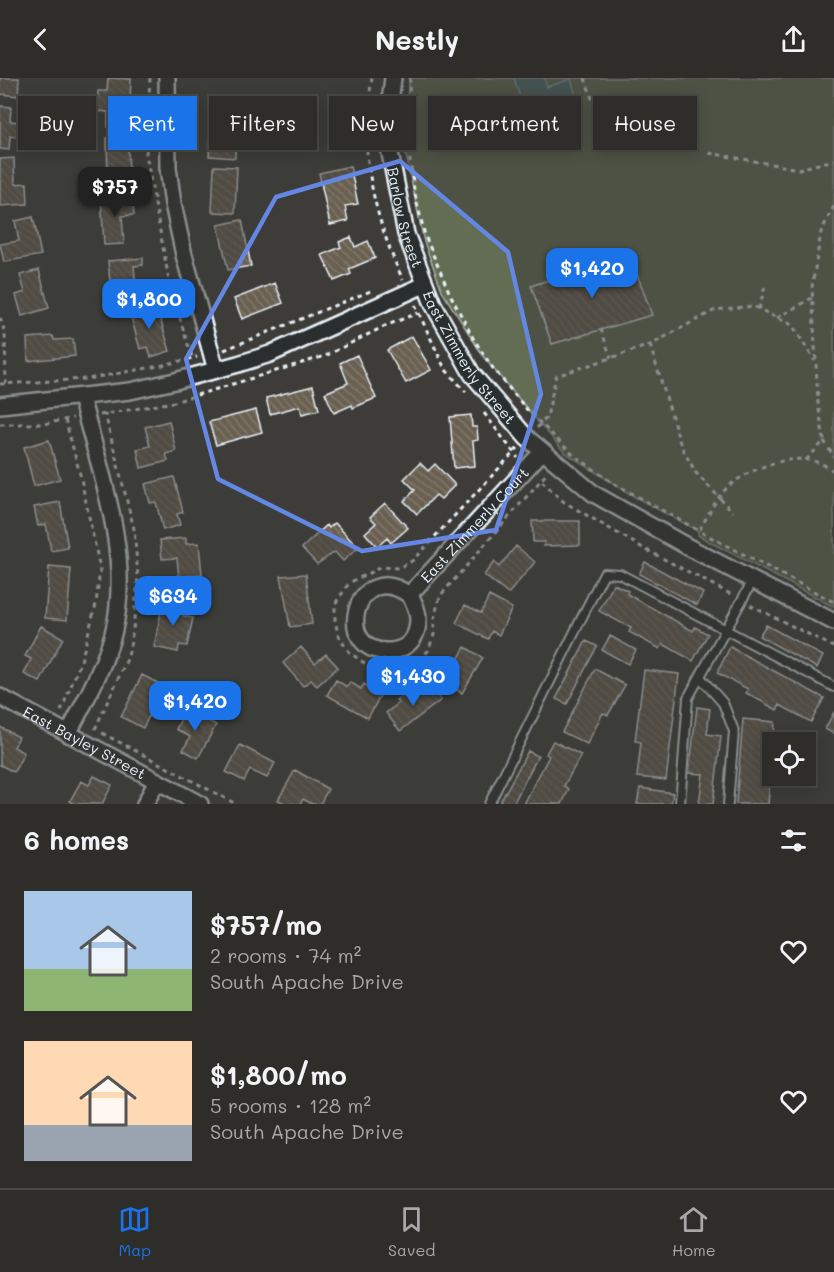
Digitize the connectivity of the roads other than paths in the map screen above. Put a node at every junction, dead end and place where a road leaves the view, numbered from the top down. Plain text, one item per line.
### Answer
1 (167, 78) edge
2 (393, 78) edge
3 (424, 285) junction
4 (216, 370) junction
5 (81, 397) junction
6 (0, 405) edge
7 (542, 452) junction
8 (753, 580) junction
9 (409, 595) junction
10 (834, 622) edge
11 (726, 631) junction
12 (700, 677) junction
13 (834, 687) edge
14 (0, 697) edge
15 (68, 734) junction
16 (157, 781) junction
17 (145, 804) edge
18 (200, 804) edge
19 (489, 804) edge
20 (680, 804) edge
21 (728, 804) edge

1 - 4 street
2 - 3 street, Barlow Street
3 - 4 street, East Zimmerly Street
3 - 7 street, East Zimmerly Street
4 - 5 street, East Zimmerly Street
5 - 6 street, East Zimmerly Street
5 - 15 street
7 - 8 street, East Zimmerly Street
7 - 9 street, East Zimmerly Court
8 - 10 street, East Zimmerly Street
8 - 11 lane
9 - 9 street
11 - 12 lane
11 - 13 lane
11 - 19 lane
12 - 20 lane
12 - 21 lane
14 - 15 street, East Bayley Street
15 - 16 street, East Bayley Street
16 - 17 street
16 - 18 street, East Bayley Street

